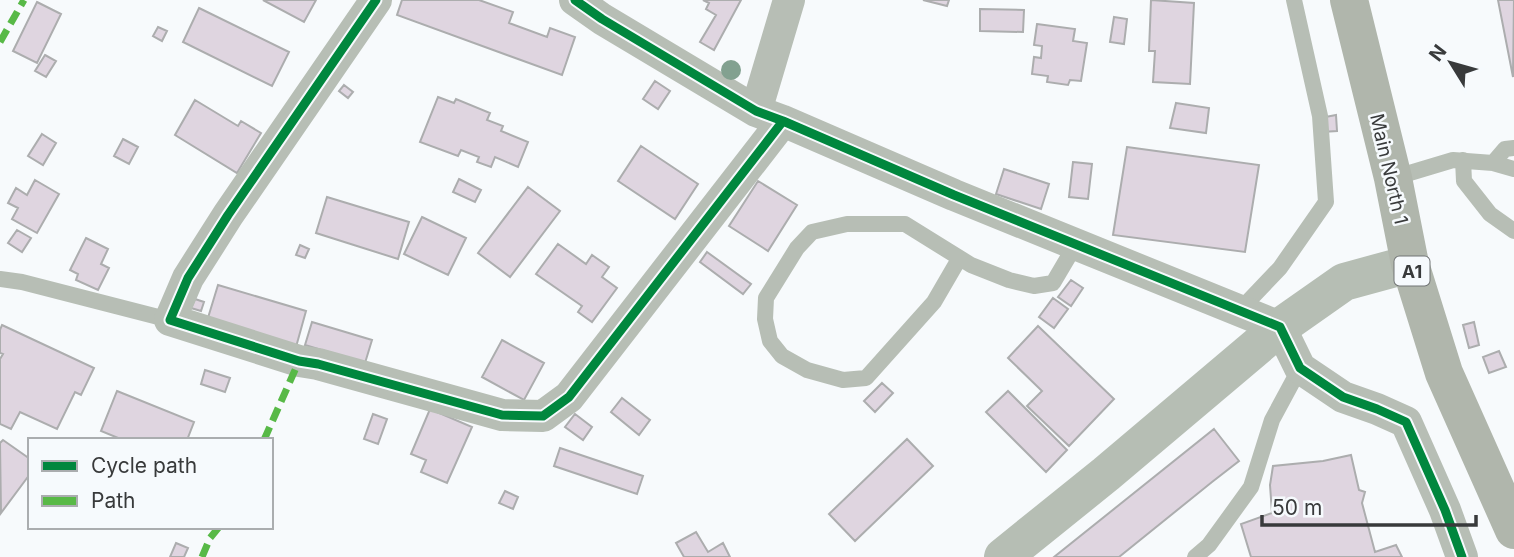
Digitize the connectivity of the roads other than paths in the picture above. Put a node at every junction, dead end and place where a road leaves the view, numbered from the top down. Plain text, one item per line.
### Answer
1 (376, 0) edge
2 (575, 0) edge
3 (789, 0) edge
4 (1294, 0) edge
5 (1349, 0) edge
6 (769, 116) junction
7 (1514, 148) edge
8 (1463, 160) junction
9 (1493, 163) junction
10 (1514, 169) edge
11 (1392, 178) junction
12 (1514, 231) edge
13 (1076, 244) junction
14 (959, 259) junction
15 (1410, 264) junction
16 (0, 279) edge
17 (1239, 311) junction
18 (170, 320) junction
19 (1280, 327) junction
20 (1300, 368) junction
21 (1514, 530) edge
22 (1212, 551) edge
23 (1003, 557) edge
24 (1195, 557) edge
25 (1462, 557) edge

1 - 18 street
2 - 6 street
3 - 6 street
4 - 17 lane
5 - 11 main road, Main North 1 / A1
6 - 13 street
6 - 18 street
7 - 9 lane
8 - 9 lane
8 - 11 lane
8 - 12 lane
9 - 10 lane
11 - 15 main road, Main North 1 / A1
13 - 14 lane
13 - 17 street
14 - 14 lane
15 - 19 main road
15 - 21 main road, Main North 1 / A1
16 - 18 lane
17 - 19 street
19 - 20 street
19 - 23 main road
20 - 22 lane
20 - 25 street
22 - 24 lane

